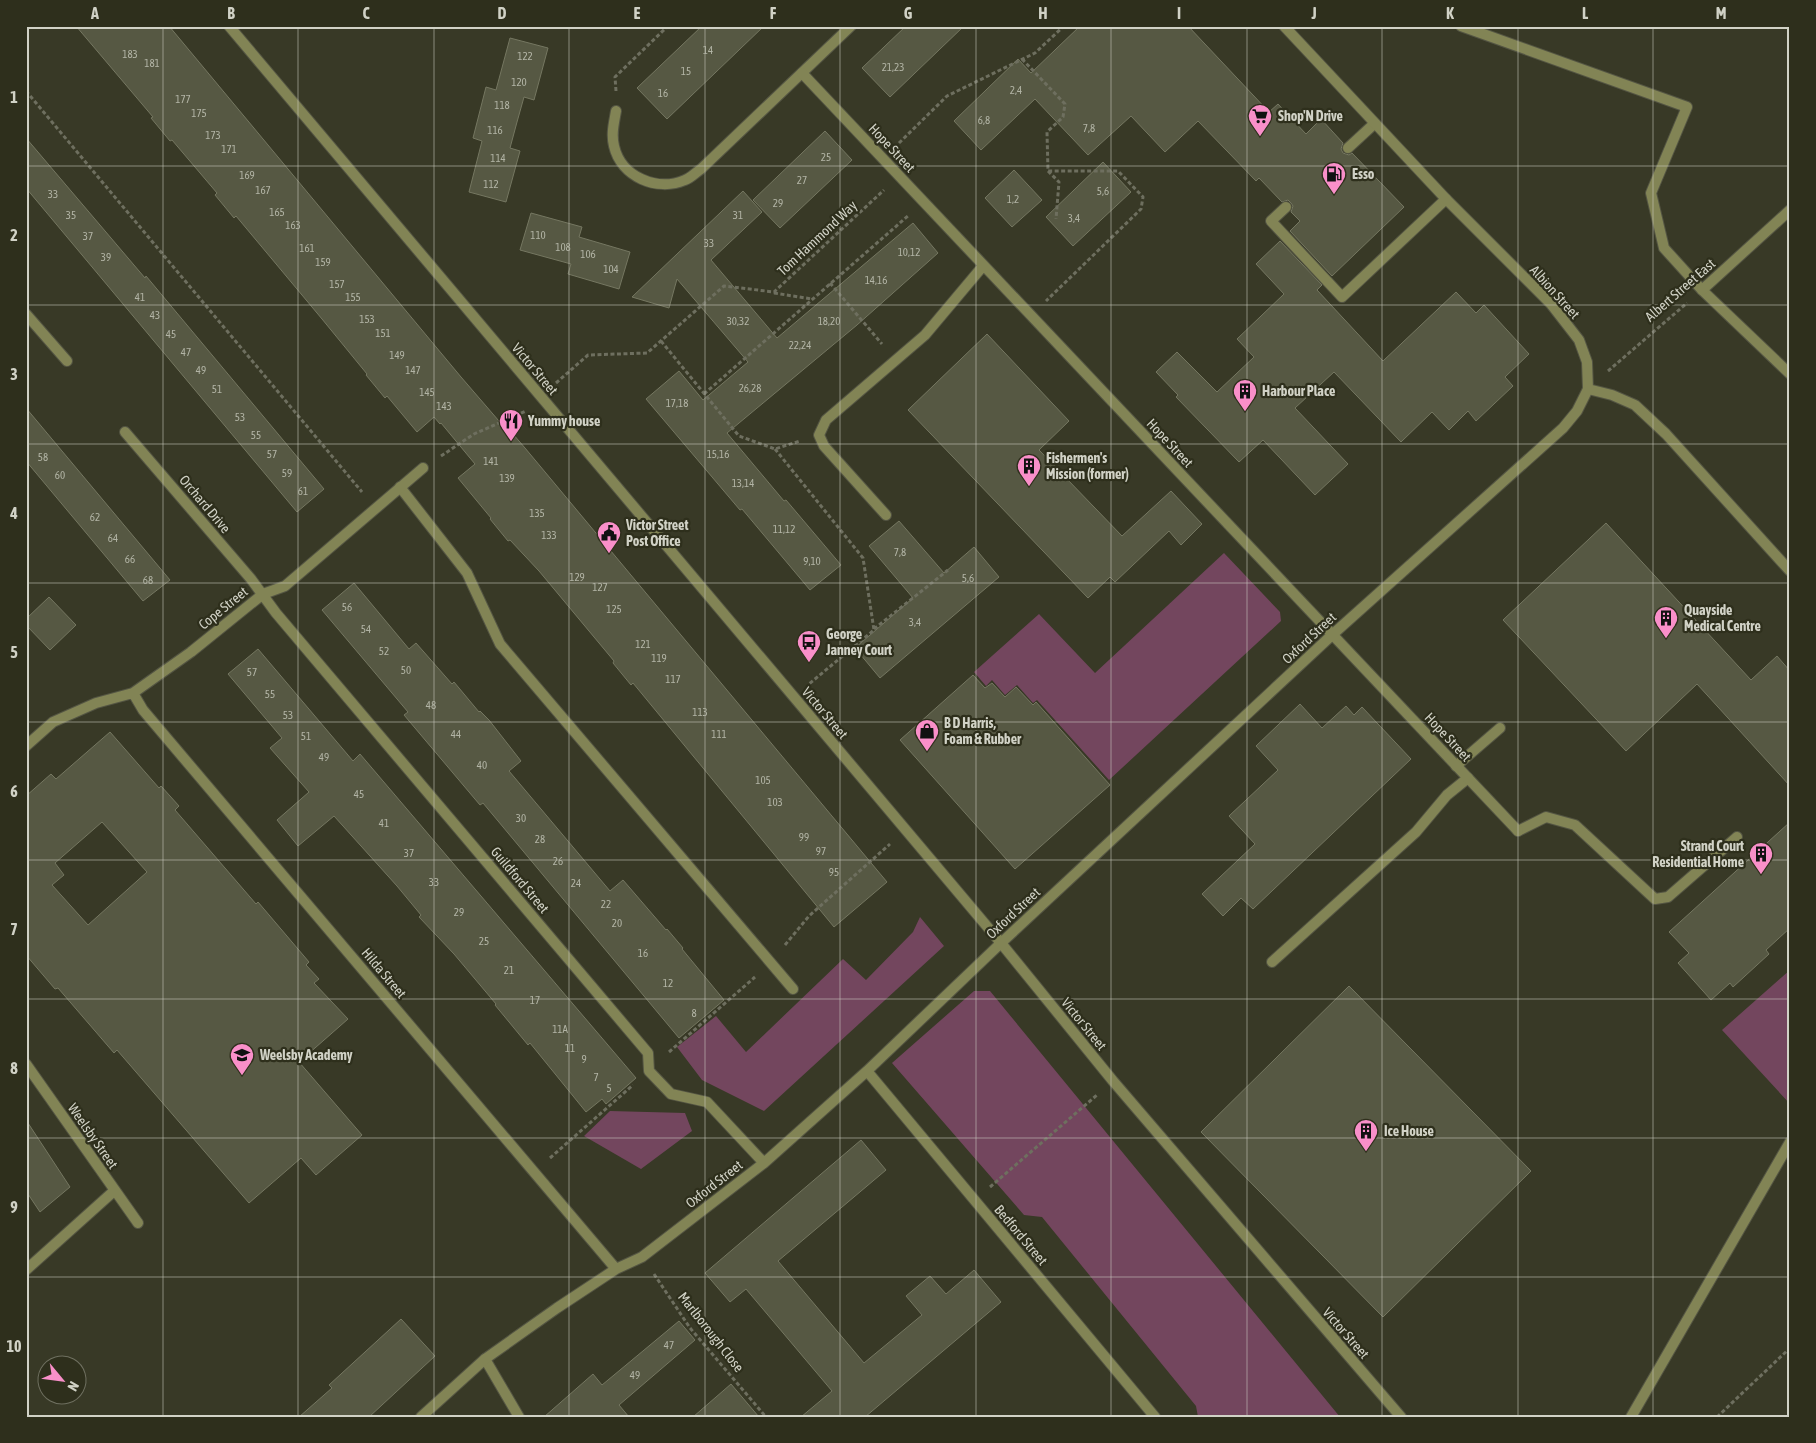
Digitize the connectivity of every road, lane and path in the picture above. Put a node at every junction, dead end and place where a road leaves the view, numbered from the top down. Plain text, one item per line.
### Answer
1 (229, 26) edge
2 (668, 26) edge
3 (851, 26) edge
4 (1064, 26) edge
5 (1284, 26) edge
6 (1461, 26) edge
7 (1022, 59) junction
8 (802, 73) junction
9 (26, 91) edge
10 (616, 111) joint
11 (1374, 124) junction
12 (1348, 148) dead end
13 (884, 159) junction
14 (1048, 171) junction
15 (899, 176) junction
16 (1446, 199) junction
17 (924, 202) junction
18 (1286, 207) dead end
19 (1790, 210) edge
20 (1056, 219) dead end
21 (983, 266) junction
22 (830, 283) junction
23 (1702, 290) junction
24 (774, 292) junction
25 (812, 299) junction
26 (26, 314) edge
27 (1031, 315) junction
28 (661, 341) junction
29 (896, 360) junction
30 (67, 362) dead end
31 (1790, 374) edge
32 (1588, 389) junction
33 (704, 394) junction
34 (541, 397) junction
35 (125, 432) dead end
36 (819, 435) junction
37 (775, 449) junction
38 (423, 468) joint
39 (400, 487) junction
40 (375, 508) junction
41 (886, 515) dead end
42 (948, 570) dead end
43 (1790, 571) edge
44 (263, 594) junction
45 (874, 630) junction
46 (1332, 635) junction
47 (133, 693) junction
48 (794, 697) junction
49 (1500, 728) dead end
50 (26, 746) edge
51 (1456, 766) junction
52 (1468, 778) junction
53 (905, 830) junction
54 (1737, 837) dead end
55 (1001, 943) junction
56 (770, 962) junction
57 (1272, 962) dead end
58 (793, 989) dead end
59 (26, 1064) edge
60 (867, 1071) junction
61 (1113, 1081) junction
62 (1790, 1142) edge
63 (764, 1163) junction
64 (114, 1191) junction
65 (974, 1201) junction
66 (138, 1223) dead end
67 (642, 1257) junction
68 (26, 1270) edge
69 (616, 1270) junction
70 (1790, 1348) edge
71 (485, 1359) junction
72 (421, 1417) edge
73 (519, 1417) edge
74 (766, 1417) edge
75 (1155, 1417) edge
76 (1400, 1417) edge
77 (1631, 1417) edge
78 (1717, 1417) edge

1 - 34 street, Victor Street
2 - 10 path
3 - 8 street
4 - 7 path
5 - 11 street, Albion Street
6 - 23 street
7 - 13 path
7 - 14 path
8 - 10 street
8 - 13 street, Hope Street
9 - 40 path
11 - 12 street
11 - 16 street, Albion Street
13 - 15 street, Hope Street
14 - 20 path
14 - 27 path
15 - 17 street, Hope Street
15 - 24 path, Tom Hammond Way
16 - 18 street
16 - 32 street, Albion Street
17 - 21 street, Hope Street
17 - 22 path
19 - 23 street, Albert Street East
21 - 27 street, Hope Street
21 - 29 street
22 - 25 path
22 - 29 path
23 - 31 street
23 - 32 path, Albert Street East
24 - 25 path
24 - 28 path, Tom Hammond Way
25 - 33 path
26 - 30 street
27 - 46 street, Hope Street
28 - 33 path
28 - 34 path, Tom Hammond Way
29 - 36 street
32 - 43 street
32 - 46 street, Oxford Street
33 - 37 path
34 - 38 path, Tom Hammond Way
34 - 48 street, Victor Street
35 - 44 street, Orchard Drive
36 - 37 path
36 - 41 street
37 - 45 path
38 - 39 street, Cope Street
39 - 40 street, Cope Street
39 - 56 street
40 - 44 street, Cope Street
42 - 45 path
44 - 47 street, Cope Street
44 - 63 street, Guildford Street
45 - 48 path
46 - 51 street, Hope Street
46 - 55 street, Oxford Street
47 - 50 street, Cope Street
47 - 69 street, Hilda Street
48 - 53 street, Victor Street
49 - 51 street
51 - 52 street, Hope Street
52 - 54 street, Hope Street
52 - 57 street
53 - 55 street, Victor Street
53 - 56 path
55 - 60 street, Oxford Street
55 - 61 street, Victor Street
56 - 58 street
59 - 64 street, Weelsby Street
60 - 63 street, Oxford Street
60 - 65 street, Bedford Street
61 - 65 path
61 - 76 street, Victor Street
62 - 77 street
63 - 67 street, Oxford Street
64 - 66 street, Weelsby Street
64 - 68 street
65 - 75 street, Bedford Street
67 - 69 street, Oxford Street
67 - 74 path, Marlborough Close
69 - 71 street, Oxford Street
70 - 78 path
71 - 72 street, Oxford Street
71 - 73 street

